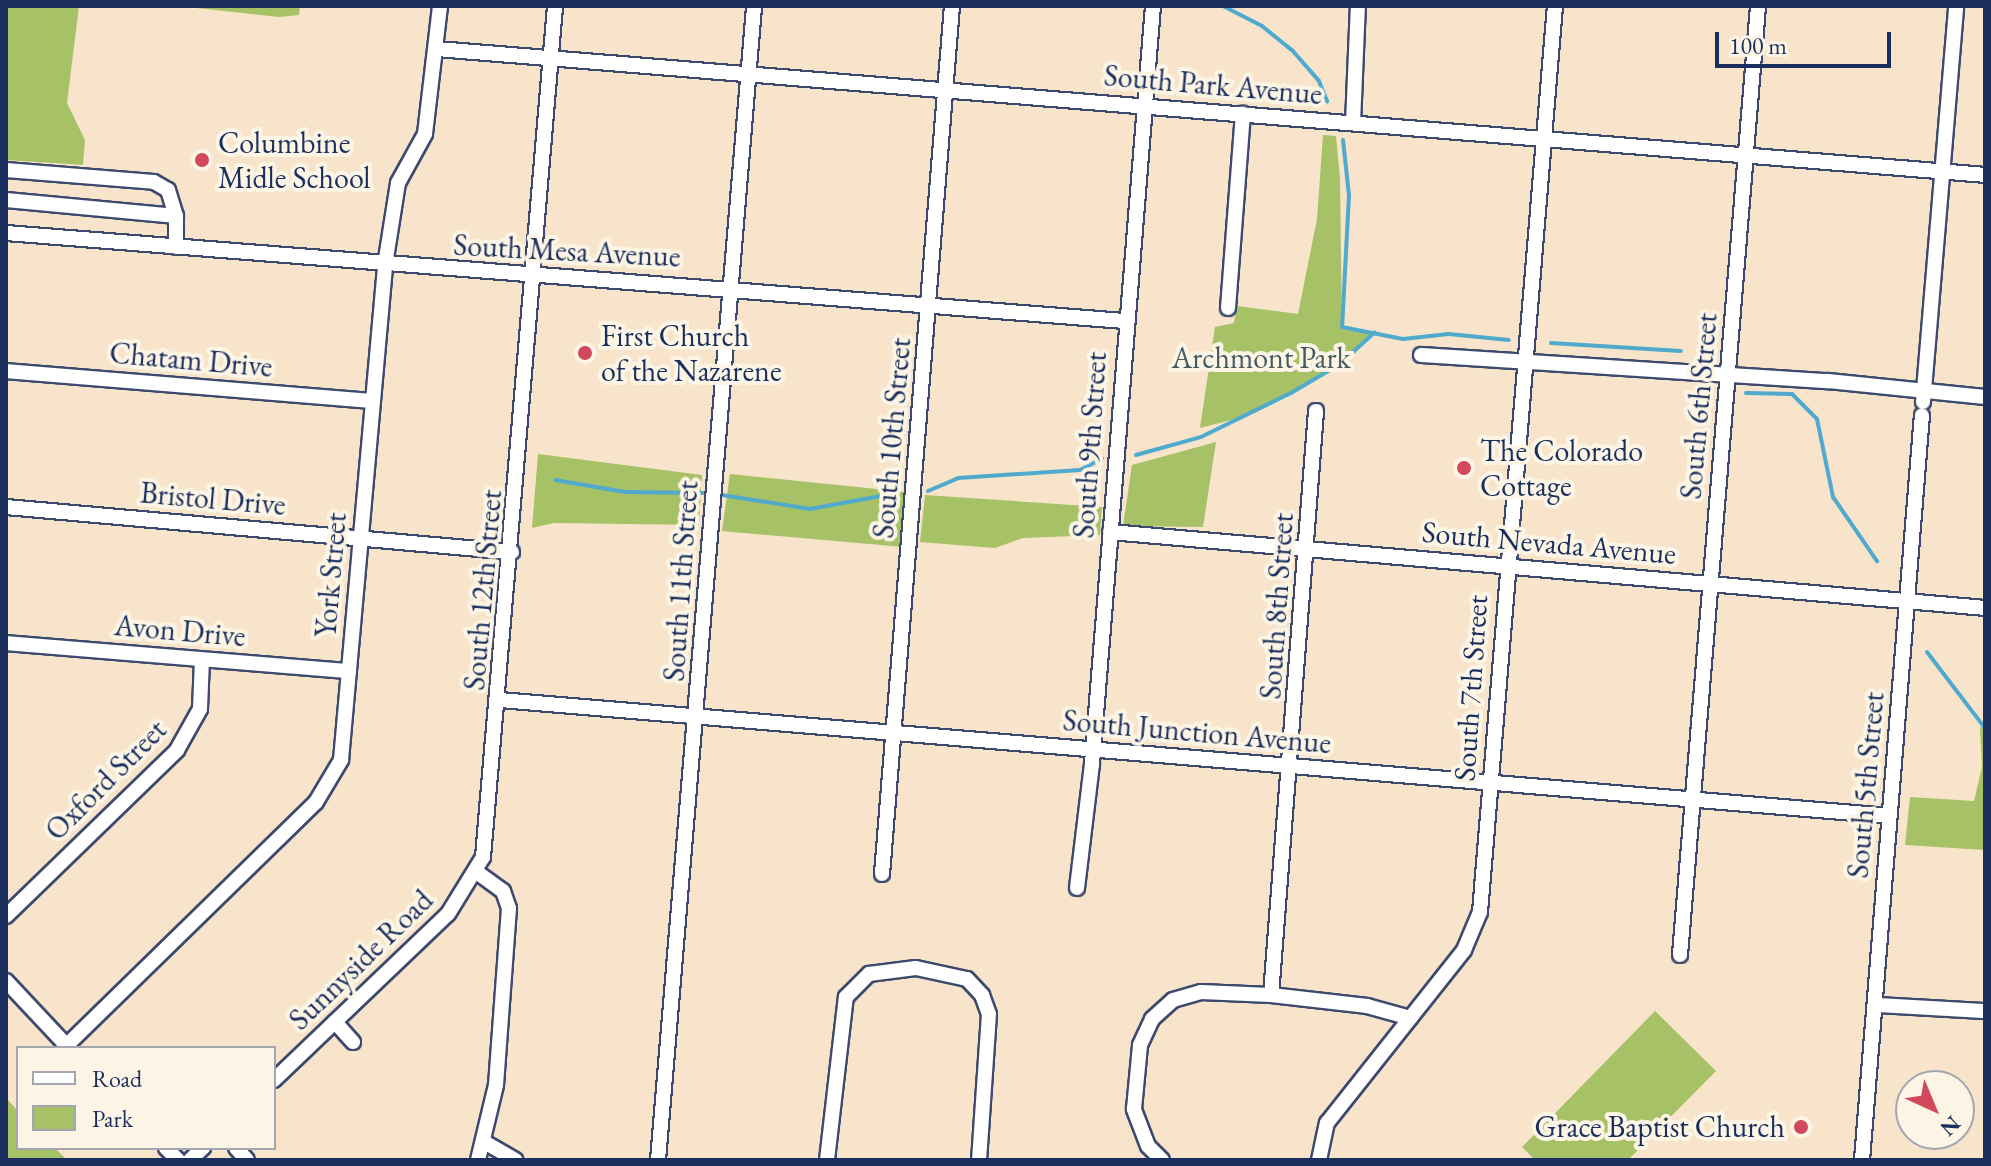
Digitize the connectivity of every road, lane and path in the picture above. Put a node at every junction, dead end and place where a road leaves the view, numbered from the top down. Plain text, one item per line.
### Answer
1 (440, 6) edge
2 (555, 6) edge
3 (754, 6) edge
4 (952, 6) edge
5 (1153, 6) edge
6 (1358, 6) edge
7 (1555, 6) edge
8 (1758, 6) edge
9 (1956, 6) edge
10 (437, 49) junction
11 (550, 57) junction
12 (750, 73) junction
13 (946, 90) junction
14 (1145, 106) junction
15 (1243, 114) junction
16 (1353, 123) junction
17 (1545, 139) junction
18 (1746, 155) junction
19 (6, 170) edge
20 (1944, 172) junction
21 (1985, 175) edge
22 (6, 200) edge
23 (176, 216) junction
24 (6, 233) edge
25 (176, 247) junction
26 (385, 265) junction
27 (535, 273) junction
28 (730, 287) junction
29 (929, 307) junction
30 (1228, 308) dead end
31 (1125, 321) junction
32 (1421, 355) dead end
33 (1525, 363) junction
34 (6, 371) edge
35 (1727, 374) junction
36 (1985, 397) edge
37 (371, 401) junction
38 (1923, 403) junction
39 (1316, 411) dead end
40 (6, 507) edge
41 (1110, 532) junction
42 (360, 538) junction
43 (1309, 550) junction
44 (512, 552) junction
45 (1506, 566) junction
46 (1711, 582) junction
47 (1908, 602) junction
48 (1985, 608) edge
49 (6, 643) edge
50 (202, 660) junction
51 (349, 671) junction
52 (500, 700) junction
53 (696, 718) junction
54 (894, 732) junction
55 (1094, 750) junction
56 (1292, 766) junction
57 (1489, 783) junction
58 (1693, 799) junction
59 (1889, 816) junction
60 (478, 873) junction
61 (882, 874) dead end
62 (1077, 888) dead end
63 (6, 916) edge
64 (1680, 955) dead end
65 (6, 981) edge
66 (1271, 995) junction
67 (1876, 1005) junction
68 (1985, 1011) edge
69 (1410, 1018) junction
70 (335, 1022) junction
71 (353, 1042) dead end
72 (67, 1046) edge
73 (69, 1046) edge
74 (276, 1078) edge
75 (486, 1143) junction
76 (478, 1160) edge
77 (516, 1160) edge
78 (658, 1160) edge
79 (827, 1160) edge
80 (979, 1160) edge
81 (1162, 1160) edge
82 (1319, 1160) edge
83 (1862, 1160) edge

1 - 10 street, York Street
2 - 11 street, South 12th Street
3 - 12 street, South 11th Street
4 - 13 street, South 10th Street
5 - 14 street, South 9th Street
6 - 16 street
7 - 17 street, South 7th Street
8 - 18 street, South 6th Street
9 - 20 street, South 5th Street
10 - 11 street, South Park Avenue
10 - 26 street, York Street
11 - 12 street, South Park Avenue
11 - 27 street, South 12th Street
12 - 13 street, South Park Avenue
12 - 28 street, South 11th Street
13 - 14 street, South Park Avenue
13 - 29 street, South 10th Street
14 - 15 street, South Park Avenue
14 - 31 street, South 9th Street
15 - 16 street, South Park Avenue
15 - 30 street
16 - 17 street, South Park Avenue
17 - 18 street, South Park Avenue
17 - 33 street, South 7th Street
18 - 20 street, South Park Avenue
18 - 35 street, South 6th Street
19 - 23 street
20 - 21 street, South Park Avenue
20 - 38 street, South 5th Street
22 - 23 street
23 - 25 street
24 - 25 street, South Mesa Avenue
25 - 26 street, South Mesa Avenue
26 - 27 street, South Mesa Avenue
26 - 37 street, York Street
27 - 28 street, South Mesa Avenue
27 - 44 street, South 12th Street
28 - 29 street, South Mesa Avenue
28 - 53 street, South 11th Street
29 - 31 street, South Mesa Avenue
29 - 54 street, South 10th Street
31 - 41 street, South 9th Street
32 - 33 street
33 - 35 street
33 - 45 street, South 7th Street
34 - 37 street, Chatam Drive
35 - 38 street
35 - 46 street, South 6th Street
36 - 38 street
37 - 42 street, York Street
38 - 47 street, South 5th Street
39 - 43 street, South 8th Street
40 - 42 street, Bristol Drive
41 - 43 street, South Nevada Avenue
41 - 55 street, South 9th Street
42 - 44 street, Bristol Drive
42 - 51 street, York Street
43 - 45 street, South Nevada Avenue
43 - 56 street, South 8th Street
44 - 52 street, South 12th Street
45 - 46 street, South Nevada Avenue
45 - 57 street, South 7th Street
46 - 47 street, South Nevada Avenue
46 - 58 street, South 6th Street
47 - 48 street, South Nevada Avenue
47 - 59 street, South 5th Street
49 - 50 street, Avon Drive
50 - 51 street, Avon Drive
50 - 63 street, Oxford Street
51 - 73 street, York Street
52 - 53 street, South Junction Avenue
52 - 60 street, South 12th Street
53 - 54 street, South Junction Avenue
53 - 78 street, South 11th Street
54 - 55 street, South Junction Avenue
54 - 61 street, South 10th Street
55 - 56 street, South Junction Avenue
55 - 62 street, South 9th Street
56 - 57 street, South Junction Avenue
56 - 66 street, South 8th Street
57 - 58 street, South Junction Avenue
57 - 69 street, South 7th Street
58 - 59 street, South Junction Avenue
58 - 64 street, South 6th Street
59 - 67 street, South 5th Street
60 - 70 street, Sunnyside Road
60 - 75 street
65 - 72 street
66 - 69 street
66 - 81 street
67 - 68 street
67 - 83 street, South 5th Street
69 - 82 street, South 7th Street
70 - 71 street
70 - 74 street, Sunnyside Road
75 - 76 street
75 - 77 street
79 - 80 street

